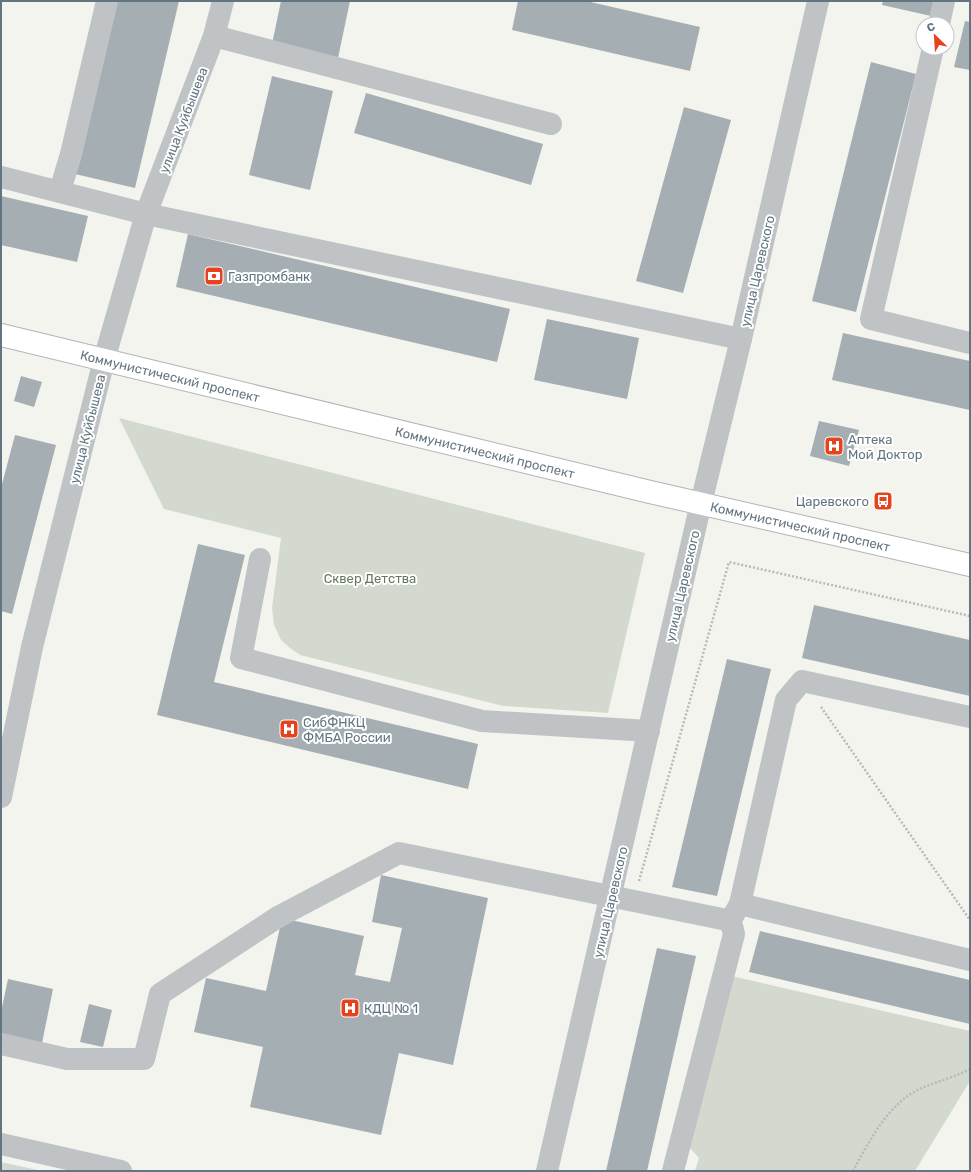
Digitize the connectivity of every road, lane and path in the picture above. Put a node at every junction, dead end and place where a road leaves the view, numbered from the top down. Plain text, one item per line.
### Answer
1 (107, 1) edge
2 (223, 1) edge
3 (818, 1) edge
4 (944, 1) edge
5 (941, 16) edge
6 (214, 36) junction
7 (931, 56) edge
8 (551, 124) dead end
9 (1, 177) edge
10 (60, 191) junction
11 (146, 214) junction
12 (1, 335) edge
13 (741, 340) junction
14 (970, 343) edge
15 (104, 360) junction
16 (701, 503) junction
17 (260, 559) dead end
18 (970, 565) edge
19 (970, 616) edge
20 (802, 681) junction
21 (970, 717) edge
22 (650, 731) junction
23 (1, 797) edge
24 (611, 897) junction
25 (633, 902) junction
26 (734, 912) junction
27 (970, 920) edge
28 (970, 960) edge
29 (1, 1044) edge
30 (970, 1069) edge
31 (1, 1144) edge
32 (121, 1171) edge
33 (547, 1171) edge
34 (673, 1171) edge
35 (853, 1171) edge

1 - 10 street
2 - 6 street, улица Куйбышева
3 - 13 street, улица Царевского
4 - 5 street
6 - 8 street
6 - 11 street, улица Куйбышева
7 - 14 street
9 - 10 street
10 - 11 street
11 - 13 street
11 - 15 street, улица Куйбышева
12 - 15 main road, Коммунистический проспект
13 - 16 street, улица Царевского
15 - 16 main road, Коммунистический проспект
15 - 23 street, улица Куйбышева
16 - 18 main road, Коммунистический проспект
16 - 22 street, улица Царевского
17 - 22 street
19 - 25 path
20 - 21 street
20 - 26 street
20 - 27 path
22 - 24 street, улица Царевского
24 - 25 street
24 - 29 street
24 - 33 street, улица Царевского
25 - 26 street
26 - 28 street
26 - 34 street
30 - 35 path
31 - 32 street

